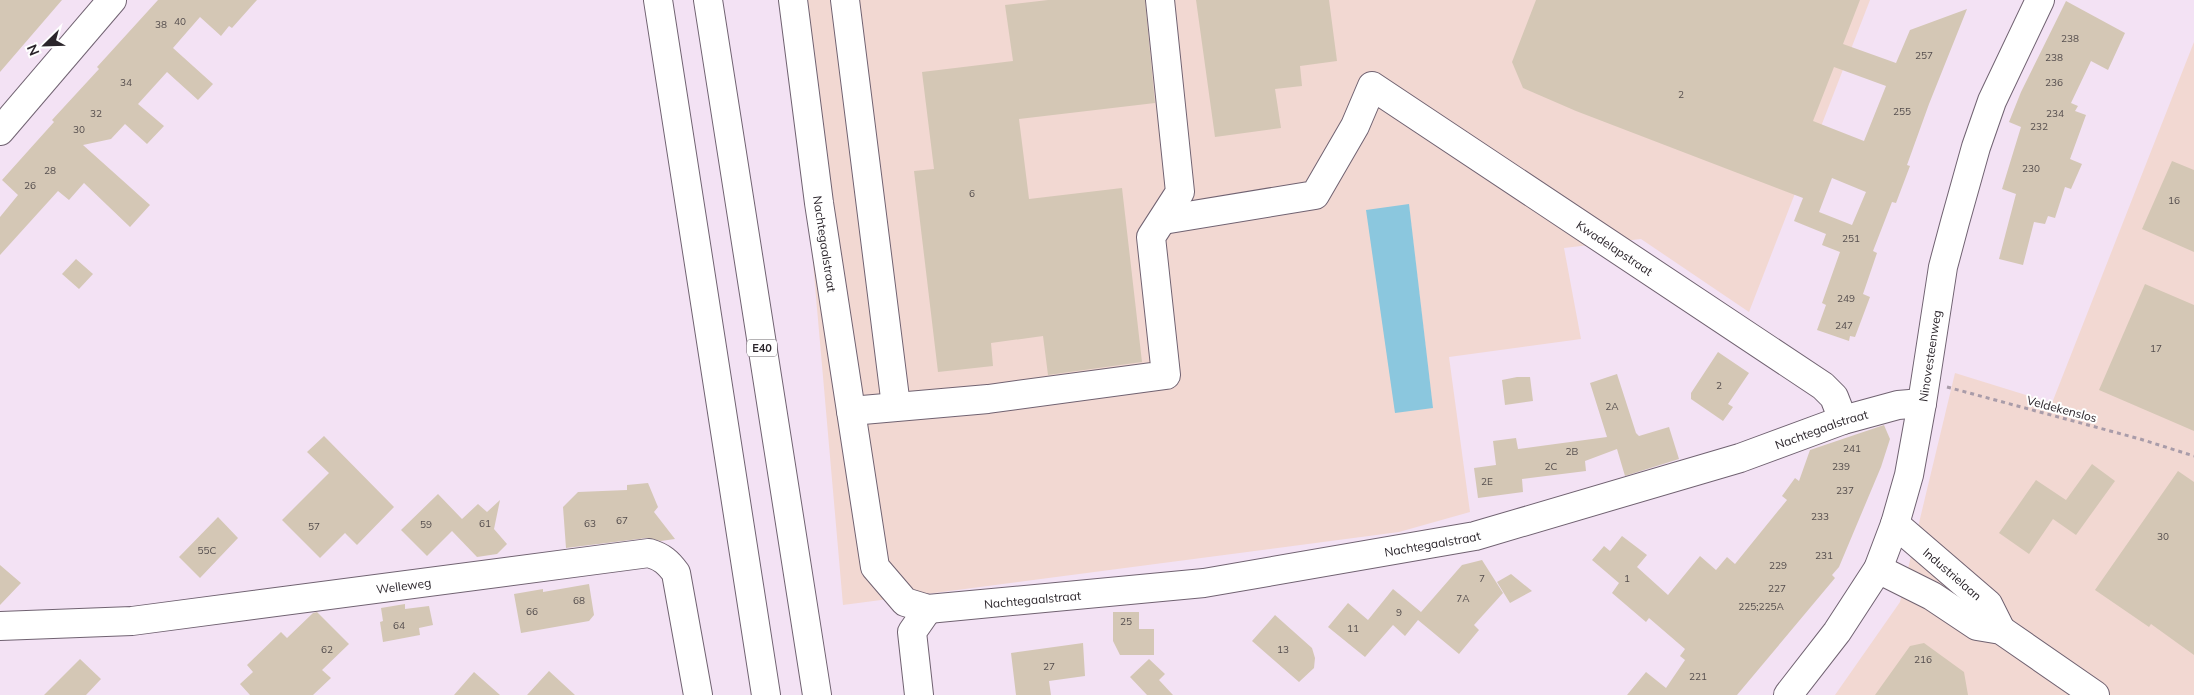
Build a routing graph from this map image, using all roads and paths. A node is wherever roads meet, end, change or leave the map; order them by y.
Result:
1 (112, 0) edge
2 (658, 0) edge
3 (708, 0) edge
4 (793, 0) edge
5 (845, 0) edge
6 (1160, 0) edge
7 (2040, 0) edge
8 (0, 131) edge
9 (1163, 220) junction
10 (1924, 392) junction
11 (896, 406) junction
12 (851, 411) junction
13 (1843, 420) junction
14 (2194, 456) edge
15 (1895, 524) junction
16 (1878, 569) junction
17 (928, 609) junction
18 (0, 626) edge
19 (2001, 630) junction
20 (698, 695) edge
21 (766, 695) edge
22 (817, 695) edge
23 (919, 695) edge
24 (1788, 695) edge
25 (2095, 695) edge

1 - 8 main road
2 - 21 main road
3 - 22 main road, E40
4 - 12 main road, Nachtegaalstraat
5 - 11 main road
6 - 9 main road
7 - 10 main road, Ninovesteenweg
9 - 11 main road
9 - 13 main road, Kwadelapstraat
10 - 13 main road, Nachtegaalstraat
10 - 14 path, Veldekenslos
10 - 15 main road, Ninovesteenweg
11 - 12 main road
12 - 17 main road, Nachtegaalstraat
13 - 17 main road, Nachtegaalstraat
15 - 16 main road, Ninovesteenweg
15 - 19 main road, Industrielaan
16 - 19 main road, Industrielaan
16 - 24 main road, Ninovesteenweg
17 - 23 main road
18 - 20 main road, Welleweg
19 - 25 main road, Industrielaan

